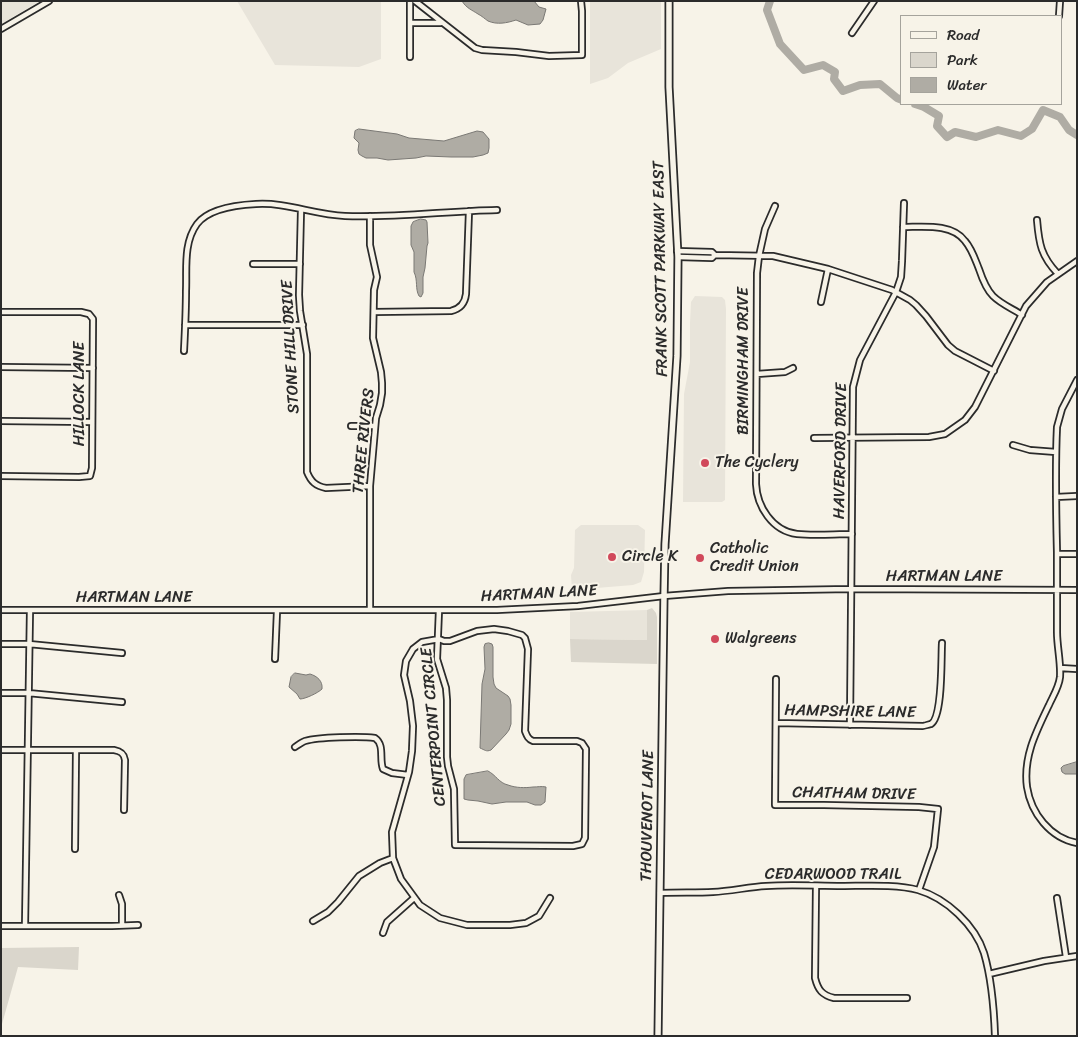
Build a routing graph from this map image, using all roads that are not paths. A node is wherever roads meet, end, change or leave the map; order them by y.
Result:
1 (49, 1) edge
2 (410, 1) edge
3 (415, 1) edge
4 (581, 1) edge
5 (669, 1) edge
6 (874, 1) edge
7 (1060, 1) edge
8 (1059, 15) edge
9 (442, 23) junction
10 (410, 24) junction
11 (1, 29) edge
12 (852, 33) dead end
13 (410, 56) dead end
14 (904, 203) dead end
15 (775, 206) dead end
16 (301, 210) junction
17 (497, 210) dead end
18 (468, 211) junction
19 (370, 216) junction
20 (1037, 220) dead end
21 (903, 227) junction
22 (678, 254) junction
23 (759, 256) junction
24 (1077, 261) edge
25 (254, 264) dead end
26 (300, 264) junction
27 (828, 269) junction
28 (1058, 274) junction
29 (896, 292) junction
30 (821, 302) dead end
31 (1, 312) edge
32 (374, 312) junction
33 (1022, 315) junction
34 (303, 324) junction
35 (185, 325) junction
36 (184, 351) dead end
37 (1, 367) edge
38 (93, 368) junction
39 (794, 368) dead end
40 (994, 371) junction
41 (757, 374) junction
42 (1077, 380) edge
43 (1, 422) edge
44 (92, 422) junction
45 (350, 426) dead end
46 (375, 426) junction
47 (852, 437) junction
48 (814, 438) dead end
49 (1013, 445) dead end
50 (1056, 452) junction
51 (1, 476) edge
52 (370, 486) junction
53 (1077, 496) edge
54 (1056, 497) junction
55 (852, 534) junction
56 (1057, 554) junction
57 (1077, 554) edge
58 (851, 589) junction
59 (1057, 590) junction
60 (1077, 590) edge
61 (664, 596) junction
62 (1, 610) edge
63 (30, 610) junction
64 (370, 610) junction
65 (439, 610) junction
66 (277, 611) junction
67 (439, 639) junction
68 (942, 643) dead end
69 (1, 644) edge
70 (29, 644) junction
71 (122, 653) dead end
72 (275, 658) dead end
73 (1060, 668) junction
74 (1077, 669) edge
75 (776, 679) dead end
76 (1, 693) edge
77 (28, 694) junction
78 (122, 702) dead end
79 (776, 723) junction
80 (850, 725) junction
81 (295, 747) dead end
82 (1, 750) edge
83 (27, 750) junction
84 (76, 750) junction
85 (408, 775) junction
86 (124, 810) dead end
87 (1077, 843) edge
88 (75, 849) dead end
89 (393, 858) junction
90 (816, 886) junction
91 (919, 890) junction
92 (660, 893) junction
93 (119, 895) dead end
94 (414, 898) junction
95 (550, 898) dead end
96 (1057, 898) dead end
97 (313, 921) dead end
98 (122, 925) junction
99 (138, 925) dead end
100 (1, 926) edge
101 (25, 926) junction
102 (383, 933) dead end
103 (1077, 956) edge
104 (1066, 957) junction
105 (989, 974) junction
106 (907, 998) dead end
107 (658, 1036) edge
108 (995, 1036) edge

1 - 11 street
2 - 10 street
3 - 9 street
4 - 9 street
5 - 22 main road, FRANK SCOTT PARKWAY EAST
6 - 12 street
7 - 8 street
9 - 10 street
10 - 13 street
14 - 21 street, HAVERFORD DRIVE
15 - 23 street, BIRMINGHAM DRIVE
16 - 19 street
16 - 26 street, STONE HILL DRIVE
16 - 35 street
17 - 18 street
18 - 19 street
18 - 32 street
19 - 32 street, THREE RIVERS
20 - 28 street
21 - 29 street, HAVERFORD DRIVE
21 - 33 street
22 - 23 street
22 - 61 main road, FRANK SCOTT PARKWAY EAST
23 - 27 street
23 - 41 street, BIRMINGHAM DRIVE
24 - 28 street
25 - 26 street
26 - 34 street, STONE HILL DRIVE
27 - 29 street
27 - 30 street
28 - 33 street
29 - 40 street
29 - 47 street, HAVERFORD DRIVE
31 - 38 street, HILLOCK LANE
32 - 46 street, THREE RIVERS
33 - 40 street
34 - 35 street
34 - 52 street, STONE HILL DRIVE
35 - 36 street
37 - 38 street
38 - 44 street, HILLOCK LANE
39 - 41 street
40 - 47 street
41 - 55 street, BIRMINGHAM DRIVE
42 - 50 street
43 - 44 street
44 - 51 street, HILLOCK LANE
45 - 46 street
46 - 52 street, THREE RIVERS
47 - 48 street
47 - 55 street, HAVERFORD DRIVE
49 - 50 street
50 - 54 street
52 - 64 street, THREE RIVERS
53 - 54 street
54 - 56 street
55 - 58 street, HAVERFORD DRIVE
56 - 57 street
56 - 59 street
58 - 59 street, HARTMAN LANE
58 - 61 street, HARTMAN LANE
58 - 80 street, HAVERFORD DRIVE
59 - 60 street, HARTMAN LANE
59 - 73 street
61 - 65 street, HARTMAN LANE
61 - 92 main road, THOUVENOT LANE
62 - 63 street, HARTMAN LANE
63 - 66 street, HARTMAN LANE
63 - 70 street
64 - 65 street, HARTMAN LANE
64 - 66 street, HARTMAN LANE
65 - 67 street, CENTERPOINT CIRCLE
66 - 72 street
67 - 67 street, CENTERPOINT CIRCLE
67 - 85 street
68 - 80 street, HAMPSHIRE LANE
69 - 70 street
70 - 71 street
70 - 77 street
73 - 74 street
73 - 87 street
75 - 79 street, CHATHAM DRIVE
76 - 77 street
77 - 78 street
77 - 83 street
79 - 80 street, HAMPSHIRE LANE
79 - 91 street, CHATHAM DRIVE
81 - 85 street
82 - 83 street
83 - 84 street
83 - 101 street
84 - 86 street
84 - 88 street
85 - 89 street
89 - 94 street
89 - 97 street
90 - 91 street, CEDARWOOD TRAIL
90 - 92 street, CEDARWOOD TRAIL
90 - 106 street
91 - 105 street, CEDARWOOD TRAIL
92 - 107 main road, THOUVENOT LANE
93 - 98 street
94 - 95 street
94 - 102 street
96 - 104 street
98 - 99 street
98 - 101 street
100 - 101 street
103 - 104 street
104 - 105 street
105 - 108 street, CEDARWOOD TRAIL

